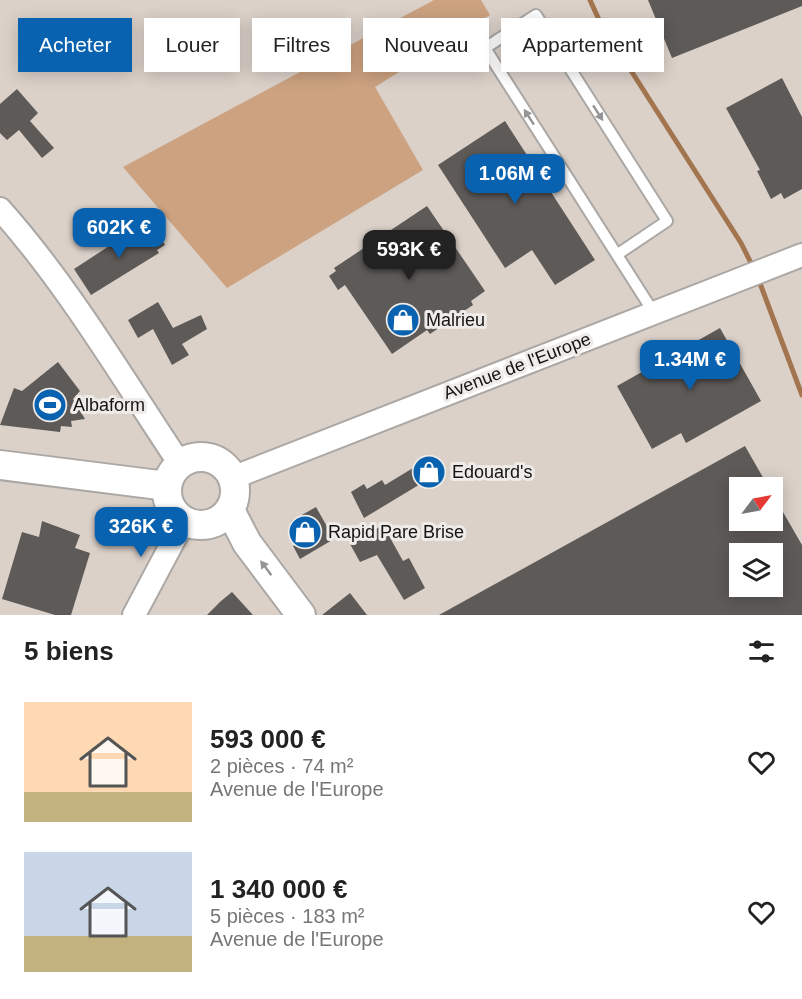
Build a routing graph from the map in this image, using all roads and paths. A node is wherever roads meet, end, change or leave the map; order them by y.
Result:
1 (0, 209) edge
2 (618, 254) junction
3 (802, 255) edge
4 (654, 313) junction
5 (0, 465) edge
6 (174, 475) junction
7 (232, 478) junction
8 (230, 510) junction
9 (184, 521) junction
10 (134, 615) edge
11 (301, 615) edge

1 - 6 street
2 -> 2 lane
2 - 4 lane
3 - 4 street, Avenue de l'Europe
4 - 7 street, Avenue de l'Europe
5 - 6 street
6 - 7 street
6 - 9 street
7 - 8 street
8 - 9 street
11 -> 8 street
9 - 10 street

